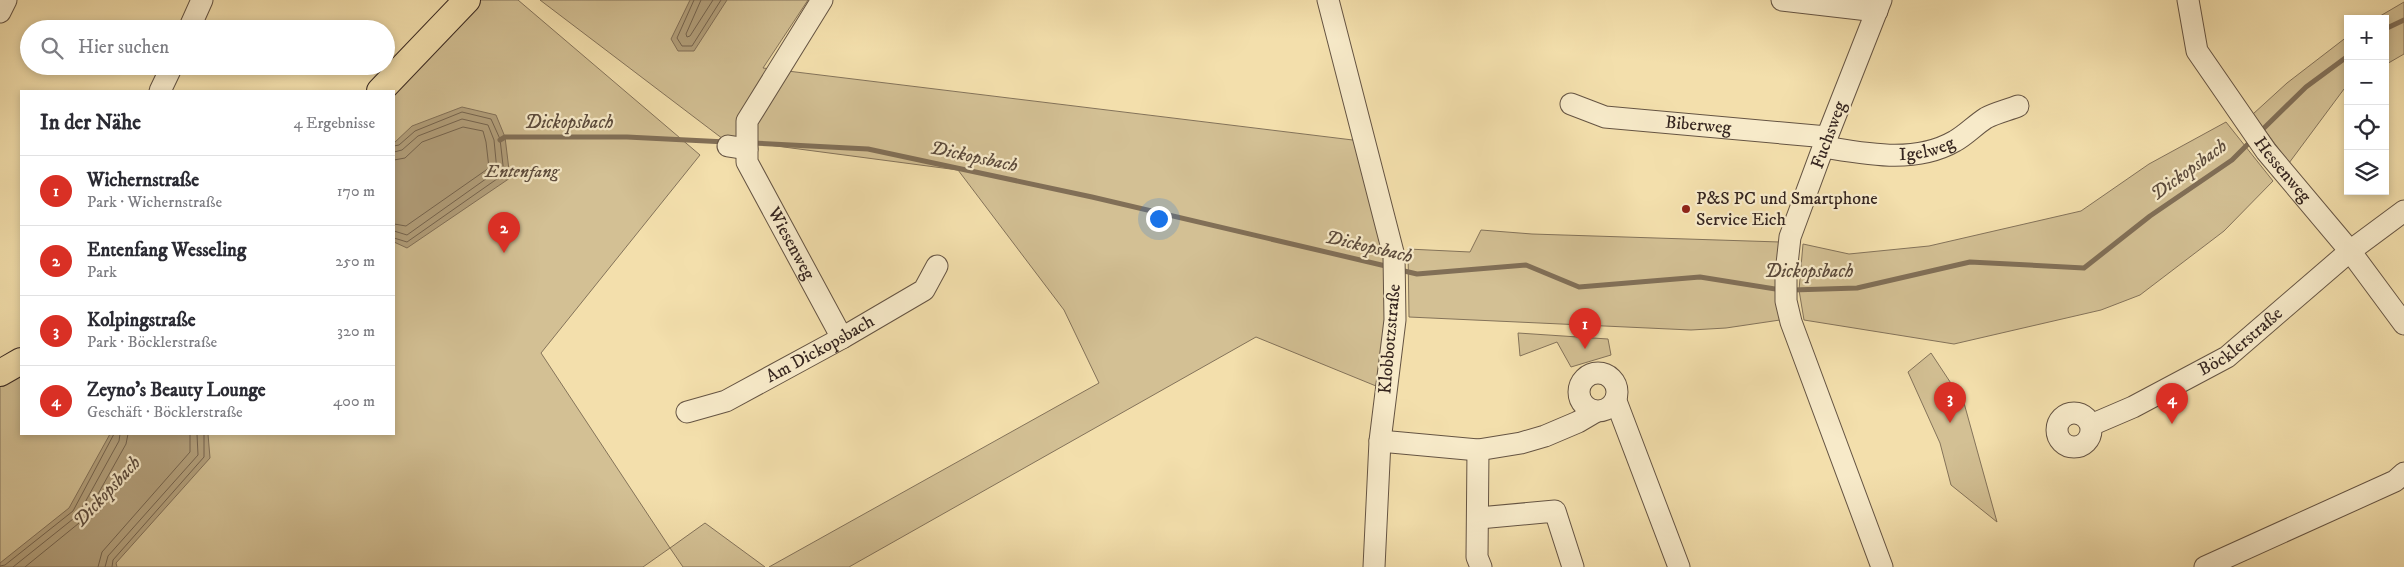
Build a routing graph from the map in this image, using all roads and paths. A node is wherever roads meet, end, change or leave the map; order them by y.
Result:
1 (6, 0) edge
2 (202, 0) edge
3 (467, 0) edge
4 (822, 0) edge
5 (1328, 0) edge
6 (1782, 0) edge
7 (2188, 0) edge
8 (1879, 6) edge
9 (0, 12) edge
10 (193, 20) edge
11 (168, 75) edge
12 (160, 90) edge
13 (381, 90) edge
14 (1571, 104) dead end
15 (2018, 106) dead end
16 (1826, 142) junction
17 (2404, 211) edge
18 (2350, 251) junction
19 (937, 266) dead end
20 (2404, 324) edge
21 (842, 338) junction
22 (20, 362) edge
23 (0, 373) edge
24 (1616, 402) junction
25 (687, 412) dead end
26 (1595, 412) junction
27 (2091, 425) dead end
28 (1380, 441) junction
29 (1478, 450) junction
30 (2404, 473) edge
31 (1479, 518) junction
32 (1374, 567) edge
33 (1481, 567) edge
34 (1573, 567) edge
35 (1679, 567) edge
36 (1882, 567) edge
37 (2205, 567) edge

1 - 9 street
2 - 10 street
3 - 13 main road
4 - 21 street, Wiesenweg
5 - 28 street, Klobbotzstraße
6 - 8 street
7 - 18 street, Hessenweg
8 - 16 street, Fuchsweg
11 - 12 street
14 - 16 street, Biberweg
15 - 16 street, Igelweg
16 - 36 street, Fuchsweg
17 - 18 street, Böcklerstraße
18 - 20 street, Hessenweg
18 - 27 street, Böcklerstraße
19 - 21 street, Am Dickopsbach
21 - 25 street, Am Dickopsbach
22 - 23 main road
24 - 26 street
24 - 26 street
24 - 35 street
26 - 29 street
28 - 29 street
28 - 32 street, Klobbotzstraße
29 - 31 street
30 - 37 street
31 - 33 street
31 - 34 street

